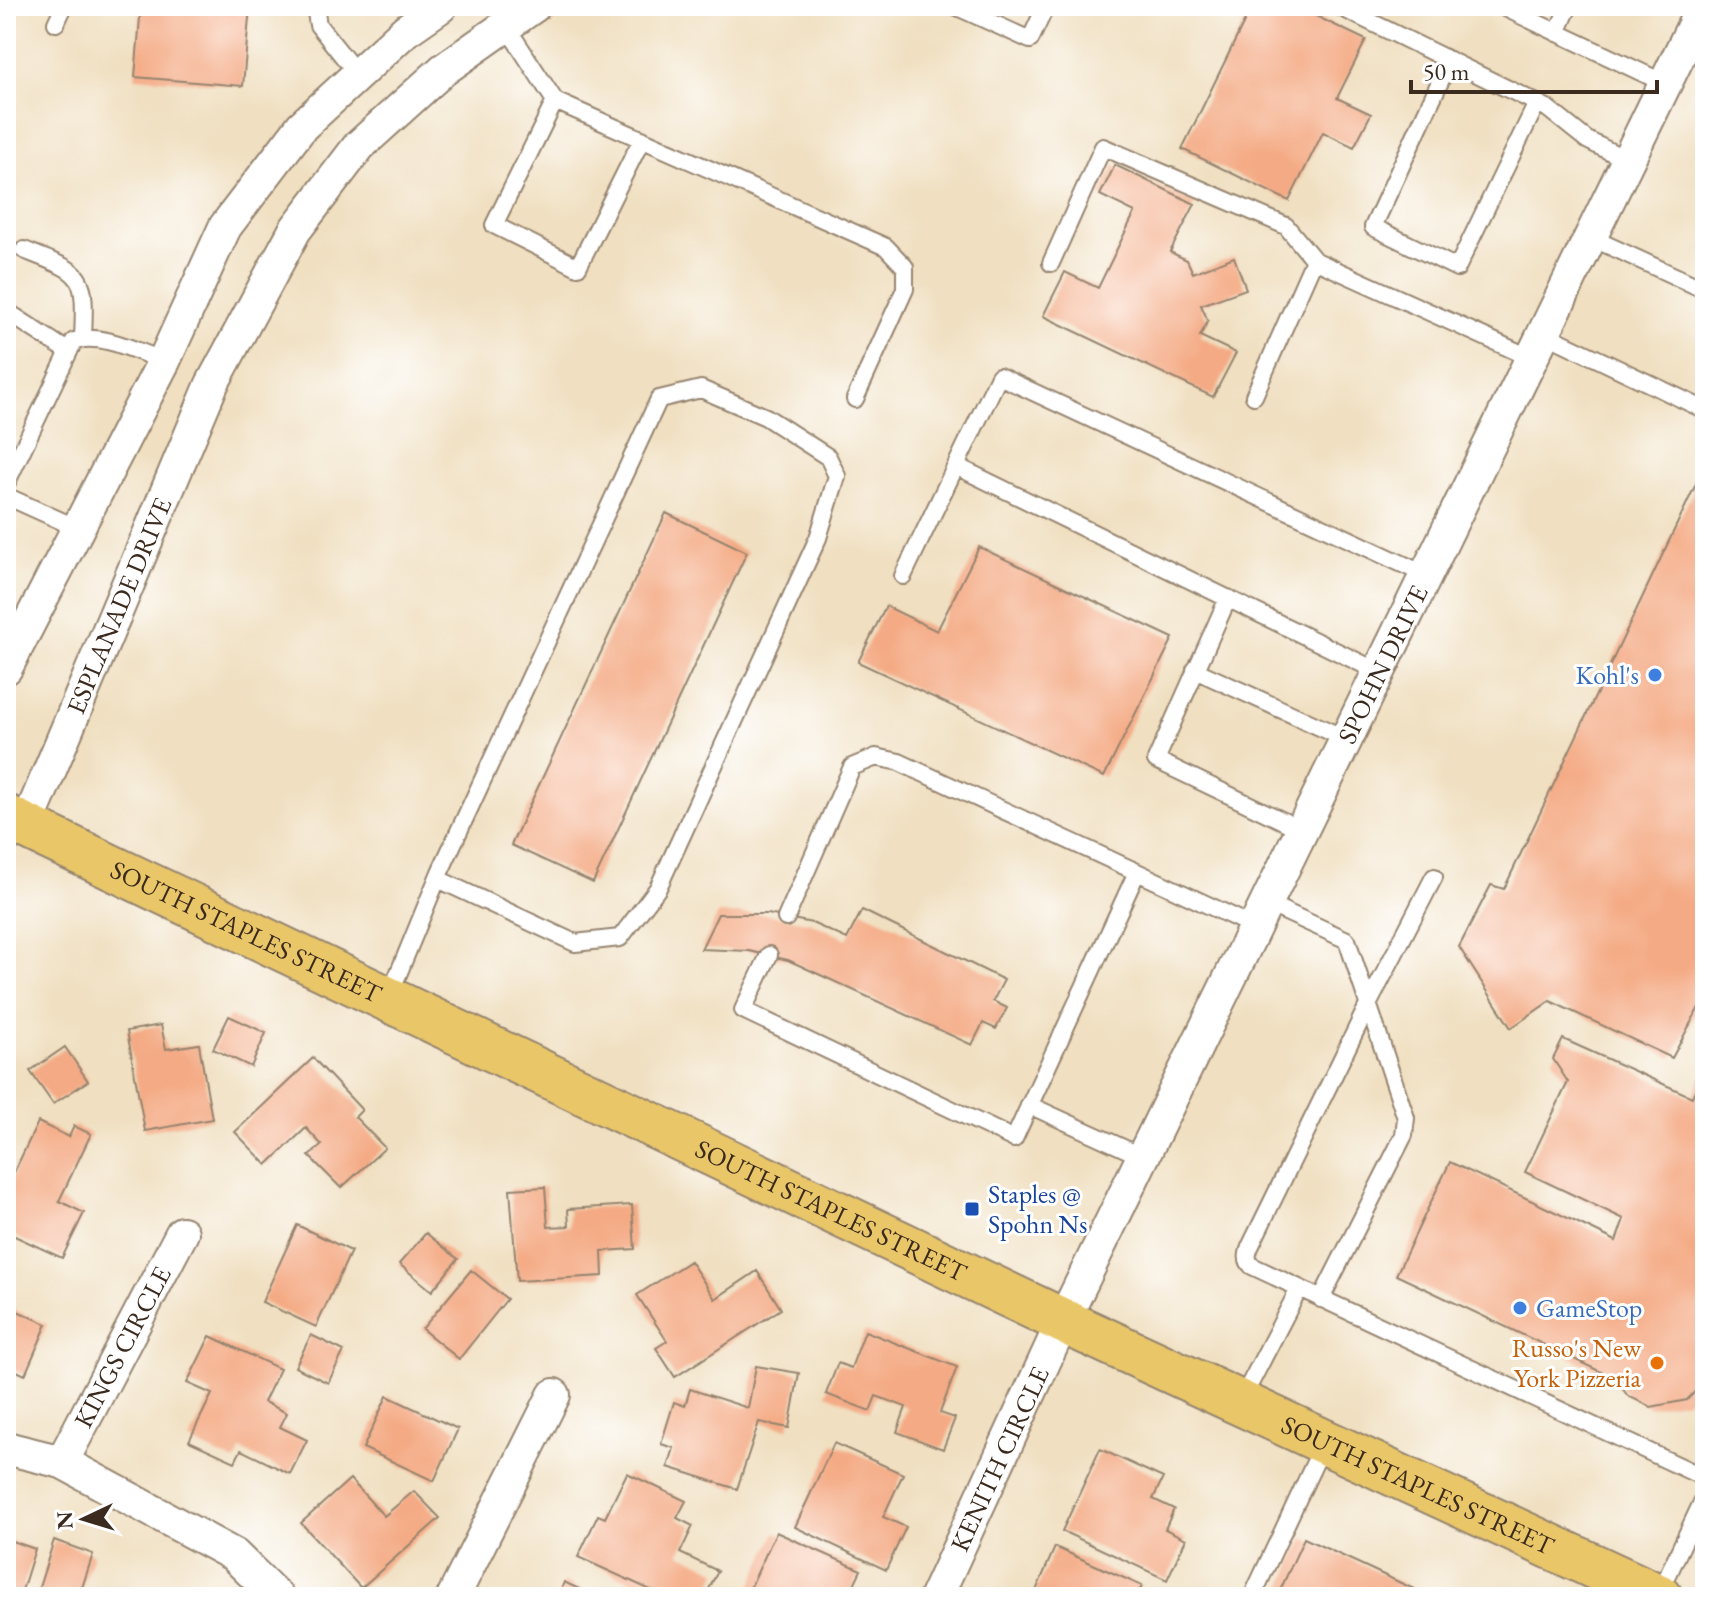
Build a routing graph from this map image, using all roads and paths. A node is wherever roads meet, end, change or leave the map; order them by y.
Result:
1 (64, 6) edge
2 (315, 6) edge
3 (441, 6) edge
4 (534, 6) edge
5 (955, 6) edge
6 (1046, 6) edge
7 (1338, 6) edge
8 (1501, 6) edge
9 (1569, 6) edge
10 (1703, 6) edge
11 (56, 23) dead end
12 (506, 26) junction
13 (1557, 33) junction
14 (1450, 60) junction
15 (358, 75) junction
16 (1664, 83) junction
17 (555, 101) junction
18 (1537, 103) junction
19 (391, 116) junction
20 (642, 139) junction
21 (1627, 160) junction
22 (1590, 237) junction
23 (24, 250) dead end
24 (1314, 260) junction
25 (1051, 263) dead end
26 (1705, 290) edge
27 (6, 311) edge
28 (83, 338) junction
29 (1537, 346) junction
30 (69, 352) junction
31 (164, 361) junction
32 (212, 384) junction
33 (1254, 396) dead end
34 (855, 399) dead end
35 (1705, 410) edge
36 (956, 466) junction
37 (6, 484) edge
38 (6, 496) edge
39 (77, 528) junction
40 (1426, 575) junction
41 (903, 576) dead end
42 (1228, 598) junction
43 (6, 668) edge
44 (1195, 670) junction
45 (1379, 672) junction
46 (1346, 739) junction
47 (16, 822) edge
48 (1302, 830) junction
49 (1137, 872) junction
50 (1434, 877) dead end
51 (438, 879) junction
52 (1260, 915) junction
53 (786, 918) dead end
54 (769, 955) dead end
55 (388, 1000) junction
56 (1368, 1005) junction
57 (1029, 1105) junction
58 (1143, 1157) junction
59 (182, 1233) dead end
60 (1299, 1289) junction
61 (1321, 1299) junction
62 (1063, 1321) junction
63 (554, 1395) dead end
64 (1240, 1403) junction
65 (1324, 1442) junction
66 (6, 1448) edge
67 (62, 1462) junction
68 (1705, 1478) edge
69 (1705, 1496) edge
70 (277, 1597) edge
71 (453, 1597) edge
72 (936, 1597) edge
73 (1252, 1597) edge
74 (1659, 1597) edge

1 - 11 lane
2 - 15 lane
3 - 15 street
4 - 12 street, ESPLANADE DRIVE
5 - 6 lane
7 - 14 lane
8 - 13 lane
9 - 13 lane
10 - 16 street, SPOHN DRIVE
12 - 17 lane
12 - 19 street, ESPLANADE DRIVE
13 - 16 lane
14 - 18 lane
14 - 18 lane
15 - 19 street
15 - 31 street
16 - 21 street, SPOHN DRIVE
17 - 20 lane
17 - 20 lane
18 - 21 lane
19 - 32 street, ESPLANADE DRIVE
20 - 34 lane
21 - 22 street, SPOHN DRIVE
22 - 26 lane
22 - 29 street, SPOHN DRIVE
23 - 28 lane
24 - 25 lane
24 - 29 lane
24 - 33 lane
27 - 30 lane
28 - 30 lane
28 - 31 lane
29 - 35 lane
29 - 40 street, SPOHN DRIVE
30 - 37 lane
31 - 32 street
31 - 39 street
32 - 47 street, ESPLANADE DRIVE
36 - 40 lane
36 - 41 lane
36 - 42 lane
38 - 39 lane
39 - 43 street
40 - 45 street, SPOHN DRIVE
42 - 44 lane
42 - 45 lane
44 - 46 lane
44 - 48 lane
45 - 46 street, SPOHN DRIVE
46 - 48 street, SPOHN DRIVE
47 - 55 main road, SOUTH STAPLES STREET
48 - 52 street, SPOHN DRIVE
49 - 52 lane
49 - 53 lane
49 - 57 lane
50 - 56 lane
51 - 51 lane
51 - 55 lane
52 - 56 lane
52 - 58 street, SPOHN DRIVE
54 - 57 lane
55 - 62 main road, SOUTH STAPLES STREET
56 - 60 lane
56 - 61 lane
57 - 58 lane
58 - 62 street, SPOHN DRIVE
59 - 67 street, KINGS CIRCLE
60 - 61 lane
60 - 64 lane
61 - 68 lane
62 - 64 main road, SOUTH STAPLES STREET
62 - 72 street, KENITH CIRCLE
63 - 71 street
64 - 65 main road, SOUTH STAPLES STREET
65 - 73 lane
65 - 74 main road, SOUTH STAPLES STREET
66 - 67 street
67 - 70 street
69 - 74 lane

